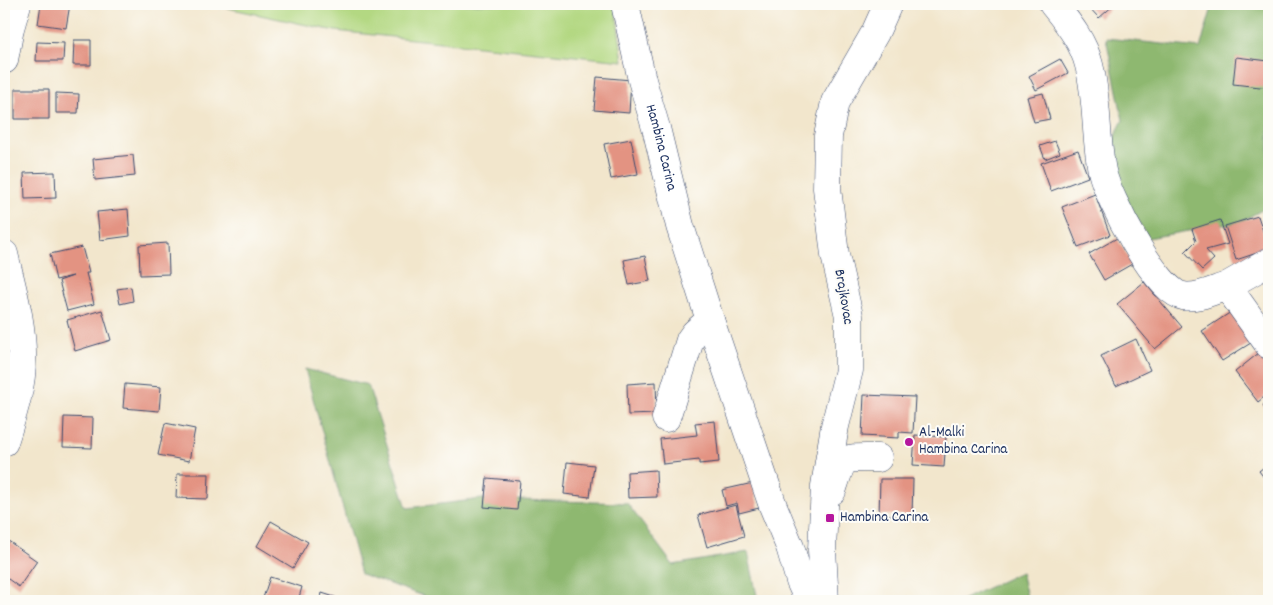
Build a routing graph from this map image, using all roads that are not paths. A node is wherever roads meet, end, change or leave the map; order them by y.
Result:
1 (17, 4) edge
2 (625, 4) edge
3 (888, 4) edge
4 (1053, 4) edge
5 (4, 60) edge
6 (4, 254) edge
7 (1269, 262) edge
8 (1227, 286) junction
9 (710, 320) junction
10 (1269, 345) edge
11 (666, 418) dead end
12 (4, 442) edge
13 (878, 458) dead end
14 (823, 518) junction
15 (808, 601) edge
16 (824, 601) edge

1 - 5 street
2 - 9 street, Hambina Carina
3 - 14 street, Brajkovac
4 - 8 street
6 - 12 street
7 - 8 street
8 - 10 street
9 - 11 street
9 - 15 street, Hambina Carina
13 - 14 street
14 - 16 street, Brajkovac

